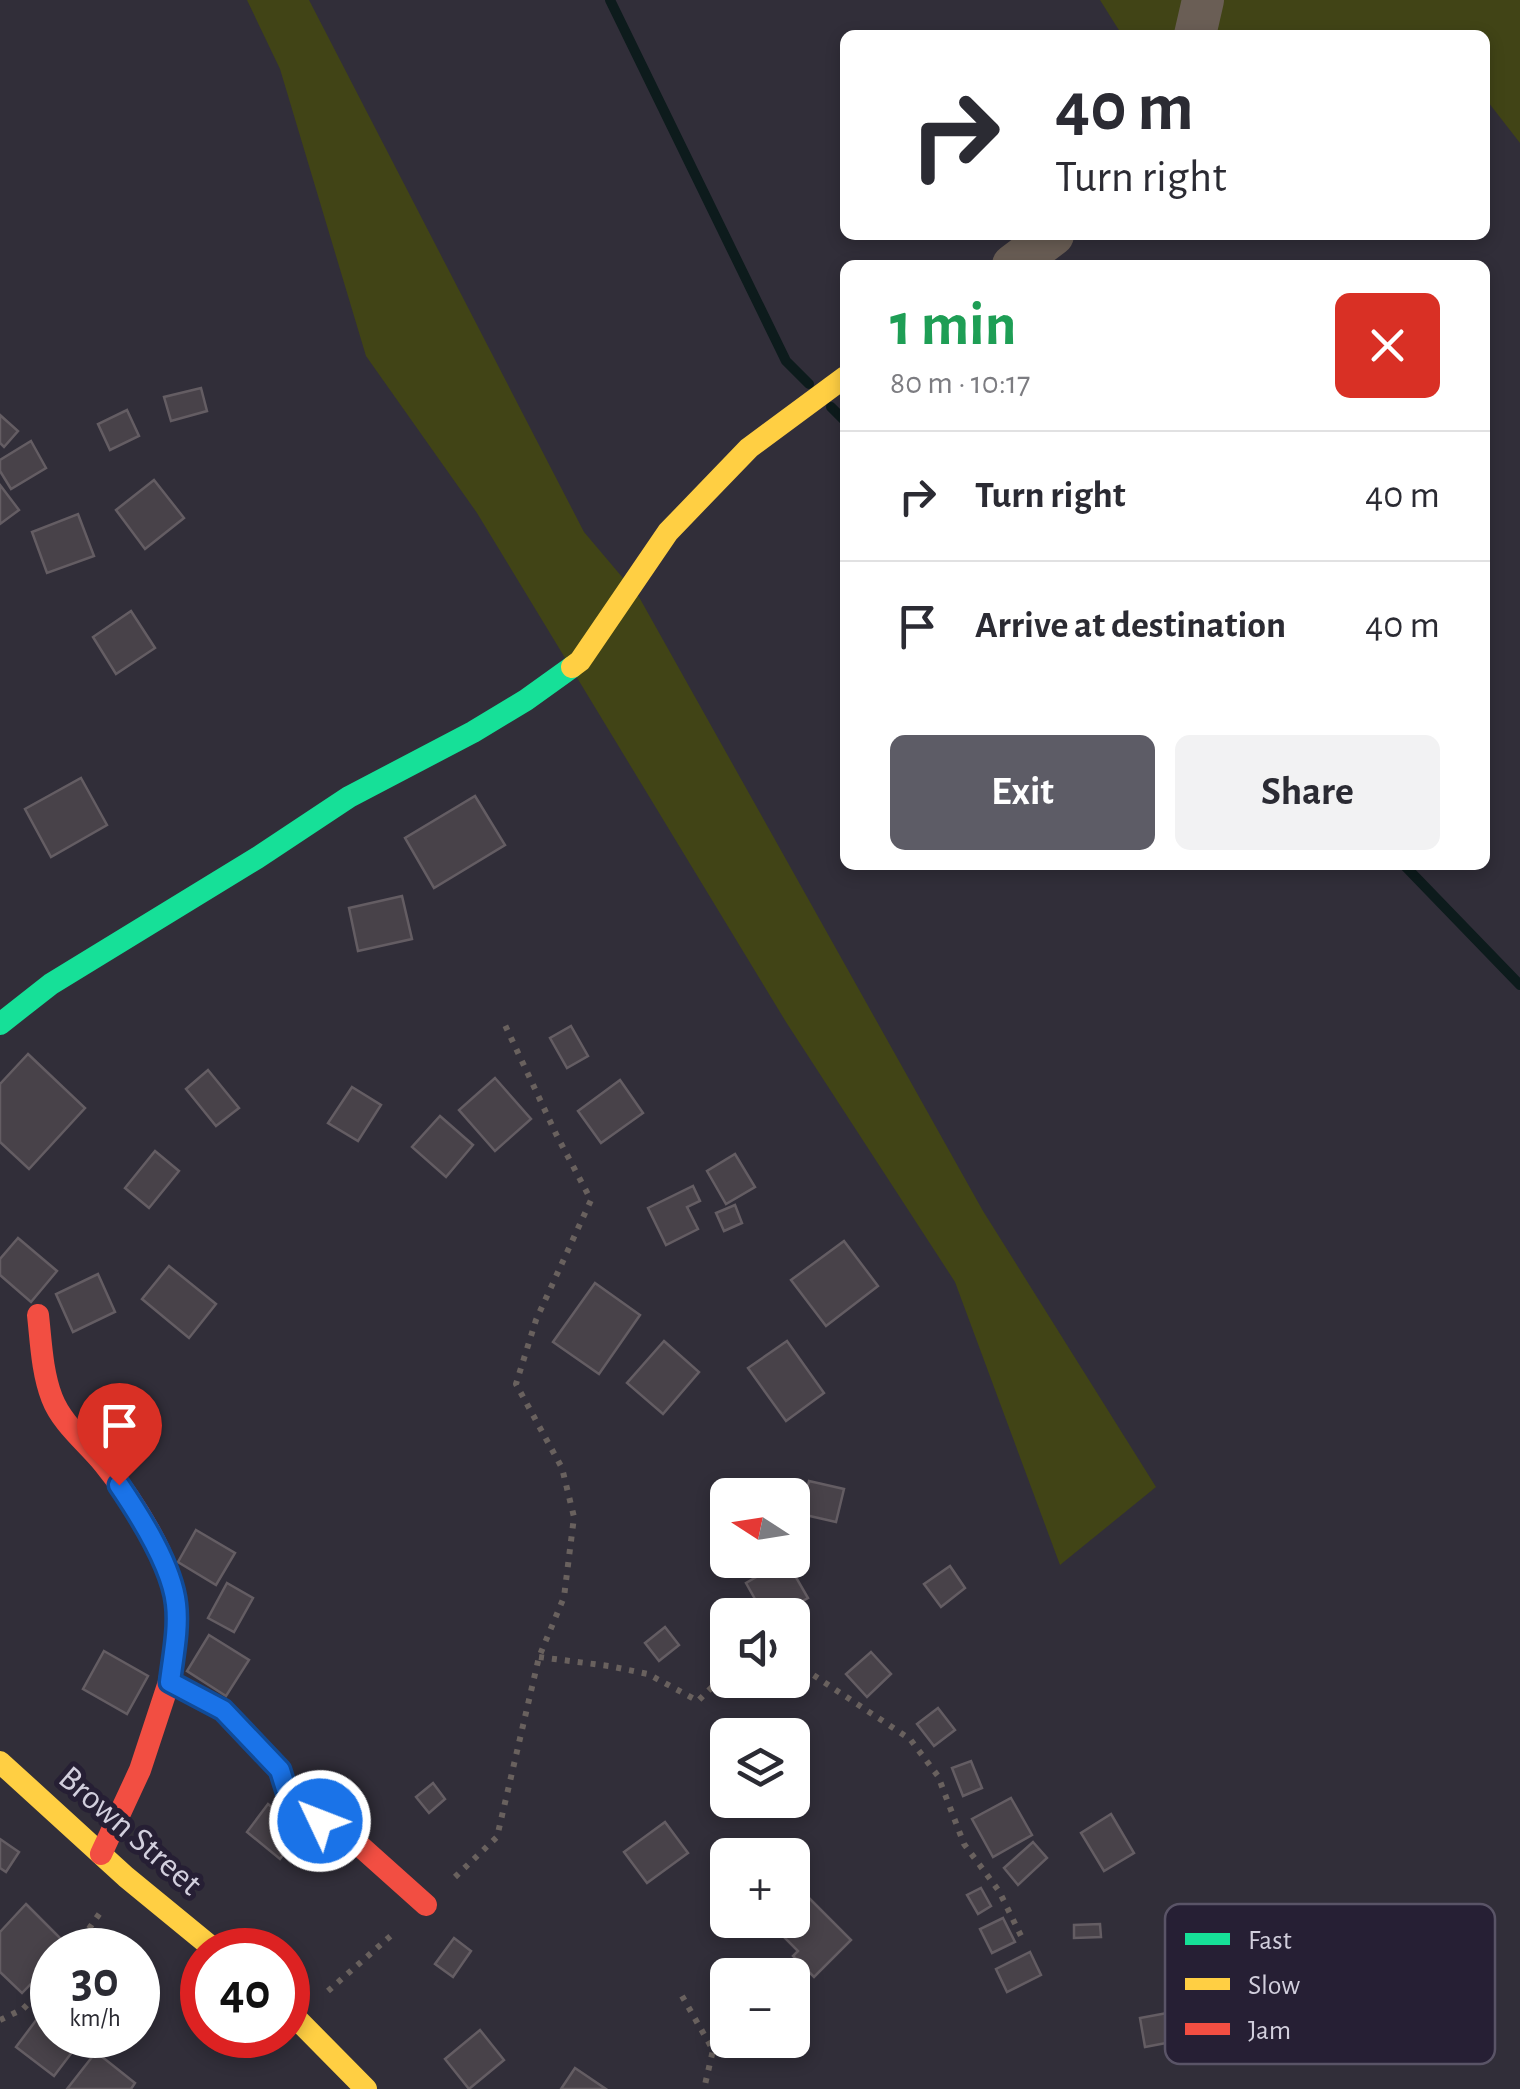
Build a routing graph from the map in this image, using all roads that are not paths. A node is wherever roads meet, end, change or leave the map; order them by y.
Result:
1 (1203, 0) edge
2 (1197, 30) edge
3 (1046, 240) edge
4 (1019, 260) edge
5 (840, 381) edge
6 (0, 1024) edge
7 (38, 1315) dead end
8 (170, 1682) junction
9 (0, 1762) edge
10 (101, 1854) junction
11 (426, 1905) road end
12 (188, 1928) edge
13 (310, 2032) edge
14 (366, 2089) edge

1 - 2 street
3 - 4 street
5 - 6 street
7 - 8 street
8 - 10 street
8 - 11 street
9 - 10 street, Brown Street
10 - 12 street, Brown Street
13 - 14 street

